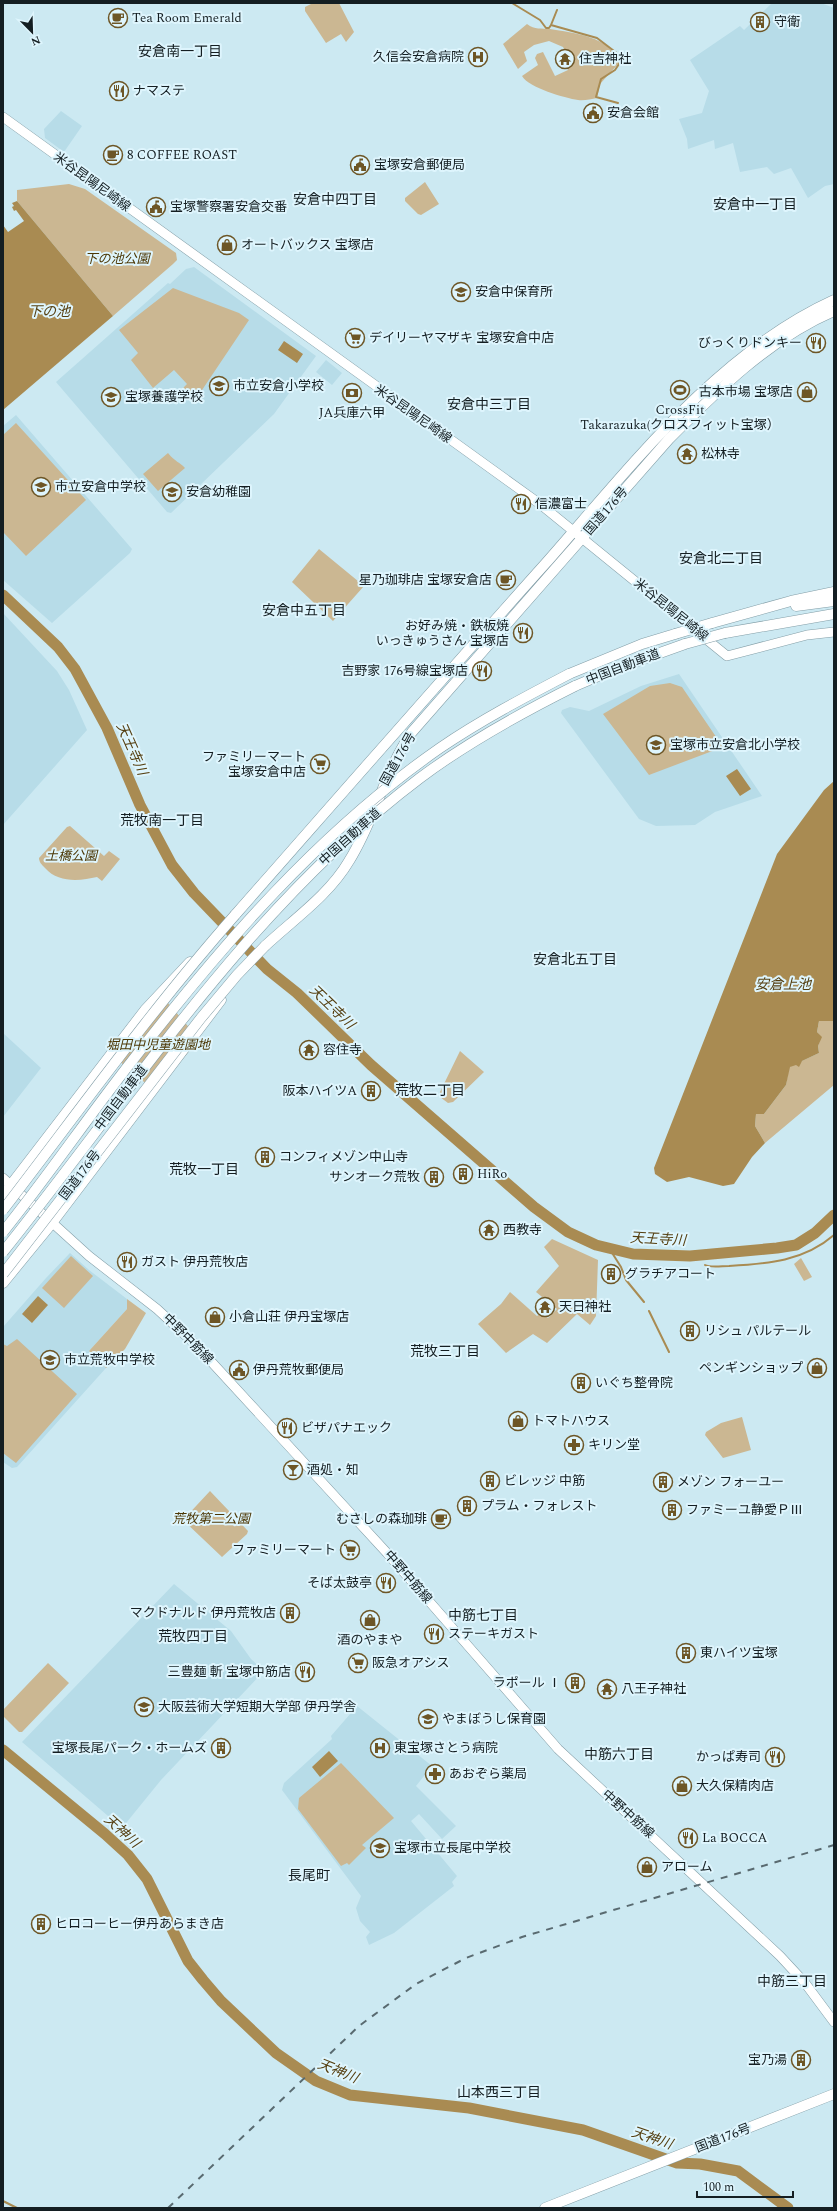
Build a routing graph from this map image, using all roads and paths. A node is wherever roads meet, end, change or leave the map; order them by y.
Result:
1 (3, 117) edge
2 (834, 300) edge
3 (834, 311) edge
4 (573, 532) junction
5 (582, 538) junction
6 (834, 592) edge
7 (834, 601) edge
8 (834, 614) edge
9 (712, 623) junction
10 (834, 632) edge
11 (214, 938) junction
12 (237, 975) junction
13 (7, 1182) edge
14 (3, 1194) edge
15 (3, 1210) edge
16 (52, 1223) junction
17 (3, 1232) edge
18 (3, 1252) edge
19 (3, 1274) edge
20 (3, 1283) edge
21 (834, 2022) edge
22 (834, 2094) edge
23 (545, 2208) edge

1 - 4 main road, 米谷昆陽尼崎線
2 - 4 highway, 国道176号
3 - 5 highway, 国道176号
4 - 5 main road, 米谷昆陽尼崎線
4 - 11 highway, 国道176号, bridge
5 - 10 main road, 米谷昆陽尼崎線
5 - 12 highway, 国道176号, bridge
6 - 9 highway
7 - 9 highway, 中国自動車道
8 - 18 highway, 中国自動車道, bridge
9 - 17 highway, 中国自動車道, bridge
11 - 13 highway, bridge
11 - 15 highway, 国道176号, bridge
12 - 16 highway, bridge
12 - 19 highway, 国道176号, bridge
13 - 14 highway
13 - 16 main road, 中野中筋線
16 - 20 highway
16 - 21 main road, 中野中筋線
22 - 23 highway, 国道176号

